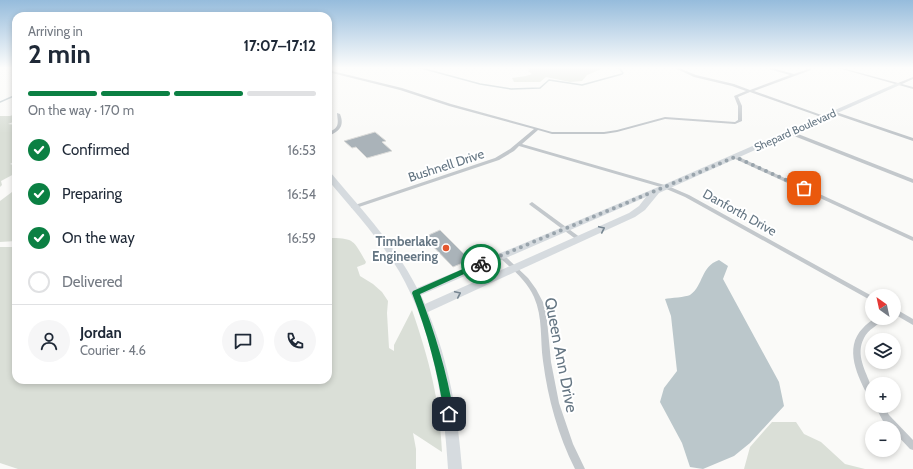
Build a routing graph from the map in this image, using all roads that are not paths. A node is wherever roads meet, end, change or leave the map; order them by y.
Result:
1 (404, 90) edge
2 (747, 90) edge
3 (754, 90) edge
4 (886, 90) edge
5 (751, 91) junction
6 (835, 113) junction
7 (338, 114) dead end
8 (825, 117) junction
9 (537, 129) junction
10 (790, 133) junction
11 (332, 134) edge
12 (913, 140) edge
13 (520, 145) junction
14 (735, 157) junction
15 (332, 180) edge
16 (913, 181) edge
17 (666, 187) junction
18 (655, 192) junction
19 (532, 204) dead end
20 (354, 207) junction
21 (564, 228) junction
22 (579, 239) junction
23 (913, 239) edge
24 (500, 256) junction
25 (513, 268) junction
26 (415, 293) junction
27 (865, 295) edge
28 (422, 310) junction
29 (901, 315) edge
30 (913, 322) edge
31 (872, 325) edge
32 (865, 380) edge
33 (883, 413) edge
34 (913, 446) edge
35 (455, 469) edge
36 (580, 469) edge

1 - 9 street
2 - 5 street
3 - 5 street
4 - 6 street, Shepard Boulevard
5 - 8 street
5 - 9 street
6 - 8 street, Shepard Boulevard
6 - 12 street
7 - 11 street
8 - 10 street, Shepard Boulevard
9 - 13 street, Bushnell Drive
10 - 14 street, Shepard Boulevard
10 - 16 street
13 - 17 street, Danforth Drive
13 - 20 street, Bushnell Drive
14 - 17 street, Shepard Boulevard
14 - 23 street
15 - 20 street
17 - 18 street, Shepard Boulevard
17 - 27 street, Danforth Drive
18 - 21 street, Shepard Boulevard
22 -> 18 street, Shepard Boulevard
19 - 21 street
20 - 26 street
21 - 22 street
21 - 24 street, Shepard Boulevard
22 - 25 street, Shepard Boulevard
24 - 25 street, Queen Ann Drive
24 - 26 street, Shepard Boulevard
28 -> 25 street, Shepard Boulevard
25 - 36 street, Queen Ann Drive
26 - 28 street
28 - 35 street
29 - 30 street
31 - 32 street
33 - 34 street

